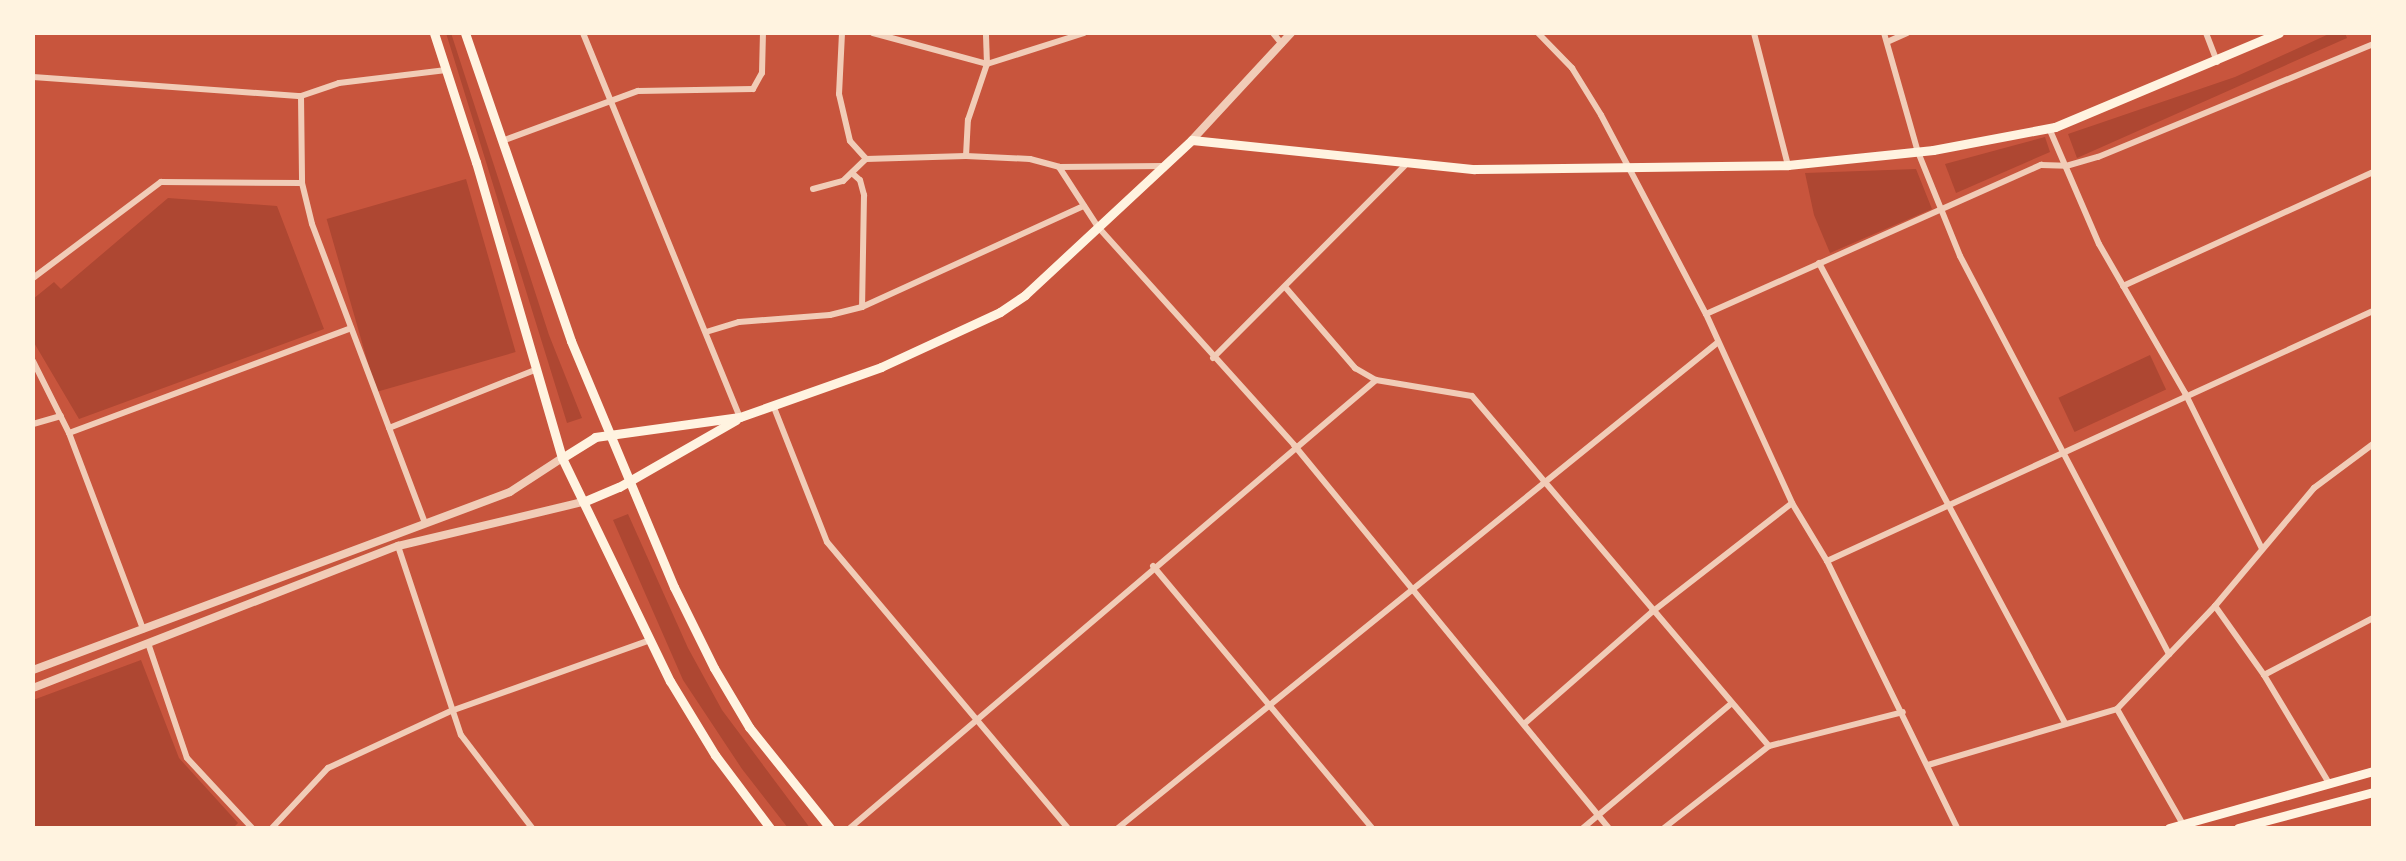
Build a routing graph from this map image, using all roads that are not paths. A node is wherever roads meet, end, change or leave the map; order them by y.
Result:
1 (434, 33) edge
2 (465, 33) edge
3 (583, 33) edge
4 (763, 33) edge
5 (842, 33) edge
6 (873, 33) edge
7 (986, 33) edge
8 (1084, 33) edge
9 (1273, 33) edge
10 (1291, 33) edge
11 (1538, 33) edge
12 (1754, 33) edge
13 (1884, 33) edge
14 (1908, 33) edge
15 (2206, 33) edge
16 (2279, 33) edge
17 (1887, 42) junction
18 (1282, 44) junction
19 (2373, 44) edge
20 (2217, 62) junction
21 (987, 64) junction
22 (446, 70) junction
23 (33, 77) edge
24 (301, 96) junction
25 (607, 100) junction
26 (2049, 128) junction
27 (1192, 140) junction
28 (502, 141) junction
29 (1918, 152) junction
30 (966, 156) junction
31 (866, 159) junction
32 (1405, 165) junction
33 (1788, 165) junction
34 (1163, 166) junction
35 (2066, 166) junction
36 (1059, 167) junction
37 (1628, 169) junction
38 (2373, 172) edge
39 (852, 174) junction
40 (302, 183) junction
41 (814, 189) dead end
42 (1084, 206) junction
43 (1941, 209) junction
44 (1098, 227) junction
45 (1819, 263) junction
46 (33, 278) edge
47 (2123, 286) junction
48 (1286, 288) junction
49 (862, 307) junction
50 (2373, 311) edge
51 (1706, 314) junction
52 (351, 328) junction
53 (706, 332) junction
54 (1717, 343) junction
55 (1213, 358) junction
56 (33, 361) edge
57 (537, 369) junction
58 (1376, 380) junction
59 (2185, 393) junction
60 (773, 405) junction
61 (61, 416) junction
62 (740, 417) junction
63 (33, 424) edge
64 (389, 428) junction
65 (69, 433) junction
66 (607, 434) junction
67 (2373, 444) edge
68 (1294, 445) junction
69 (2060, 452) junction
70 (562, 458) junction
71 (629, 481) junction
72 (1546, 482) junction
73 (583, 502) junction
74 (1792, 503) junction
75 (1947, 508) junction
76 (424, 520) junction
77 (398, 546) junction
78 (2262, 549) junction
79 (1827, 561) junction
80 (1153, 566) junction
81 (1414, 589) junction
82 (2215, 606) junction
83 (1652, 612) junction
84 (2373, 618) edge
85 (143, 629) junction
86 (648, 640) junction
87 (148, 643) junction
88 (2169, 654) junction
89 (33, 670) edge
90 (2264, 675) junction
91 (33, 688) edge
92 (1731, 703) junction
93 (1272, 705) junction
94 (2118, 709) junction
95 (451, 710) junction
96 (1903, 712) junction
97 (976, 717) junction
98 (2065, 723) junction
99 (1524, 724) junction
100 (1769, 746) junction
101 (1928, 765) junction
102 (2373, 771) edge
103 (2329, 783) junction
104 (2373, 792) edge
105 (1599, 815) junction
106 (2185, 826) edge
107 (273, 827) edge
108 (252, 828) edge
109 (532, 828) edge
110 (769, 828) edge
111 (830, 828) edge
112 (850, 828) edge
113 (1068, 828) edge
114 (1118, 828) edge
115 (1372, 828) edge
116 (1583, 828) edge
117 (1609, 828) edge
118 (1664, 828) edge
119 (1957, 828) edge
120 (2169, 828) edge
121 (2238, 828) edge

1 - 22 main road
2 - 28 main road
3 - 25 street
4 - 25 street
5 - 31 street
6 - 21 street
7 - 21 street
8 - 21 street
9 - 18 street
10 - 18 street
11 - 37 street
12 - 33 street
13 - 17 street
14 - 17 street
15 - 20 street
16 - 20 main road
17 - 29 street
18 - 27 street
19 - 35 street
20 - 26 main road
21 - 30 street
22 - 24 street
22 - 57 main road
23 - 24 street
24 - 40 street
25 - 28 street
25 - 53 street
26 - 29 main road
26 - 35 street
27 - 32 main road
27 - 34 main road
28 - 66 main road
29 - 33 main road
29 - 43 street
30 - 31 street
30 - 36 street
31 - 39 street
32 - 37 main road
32 - 48 street
33 - 37 main road
34 - 36 street
34 - 44 main road
35 - 43 street
35 - 47 street
36 - 42 street
37 - 51 street
38 - 47 street
39 - 41 street
39 - 49 street
40 - 46 street
40 - 52 street
42 - 44 street
42 - 49 street
43 - 45 street
43 - 69 street
44 - 55 street
44 - 60 main road
45 - 51 street
45 - 75 street
47 - 59 street
48 - 55 street
48 - 58 street
49 - 53 street
50 - 59 street
51 - 54 street
52 - 64 street
52 - 65 street
53 - 62 street
54 - 72 street
54 - 74 street
55 - 68 street
56 - 61 street
57 - 64 street
57 - 70 main road
58 - 68 street
58 - 72 street
59 - 69 street
59 - 78 street
60 - 62 main road
60 - 97 street
61 - 63 street
61 - 65 street
62 - 66 main road
62 - 71 main road
64 - 76 street
65 - 85 street
66 - 70 main road
66 - 71 main road
67 - 78 street
68 - 80 street
68 - 81 street
69 - 75 street
69 - 88 street
70 - 73 main road
70 - 76 street
71 - 73 main road
71 - 111 main road
72 - 81 street
72 - 83 street
73 - 77 street
73 - 86 main road
74 - 79 street
74 - 83 street
75 - 79 street
75 - 98 street
76 - 85 street
77 - 87 street
77 - 95 street
78 - 82 street
79 - 96 street
80 - 93 street
80 - 97 street
81 - 93 street
81 - 99 street
82 - 88 street
82 - 90 street
83 - 92 street
83 - 99 street
84 - 90 street
85 - 89 street
86 - 95 street
86 - 110 main road
87 - 91 street
87 - 108 street
88 - 94 street
90 - 103 street
92 - 100 street
92 - 105 street
93 - 114 street
93 - 115 street
94 - 98 street
94 - 106 street
95 - 107 street
95 - 109 street
96 - 100 street
96 - 101 street
97 - 112 street
97 - 113 street
98 - 101 street
99 - 105 street
100 - 118 street
101 - 119 street
102 - 103 main road
103 - 106 main road
104 - 121 main road
105 - 116 street
105 - 117 street
106 - 120 main road

